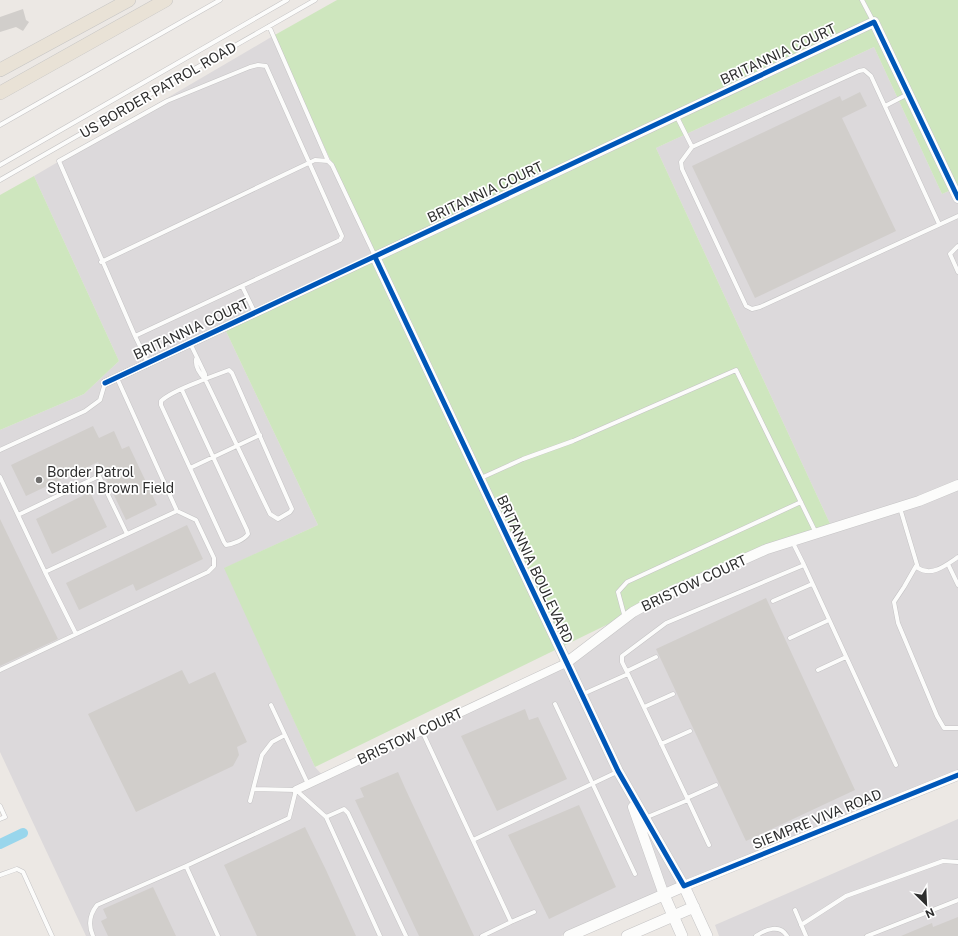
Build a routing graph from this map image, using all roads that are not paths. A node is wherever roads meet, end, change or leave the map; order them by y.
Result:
1 (129, 0) edge
2 (166, 0) edge
3 (220, 0) edge
4 (287, 0) edge
5 (315, 0) edge
6 (862, 0) edge
7 (874, 22) junction
8 (269, 26) junction
9 (0, 70) edge
10 (0, 93) edge
11 (908, 94) junction
12 (885, 106) junction
13 (676, 115) junction
14 (0, 125) edge
15 (692, 146) junction
16 (328, 160) junction
17 (310, 162) junction
18 (0, 165) edge
19 (0, 180) edge
20 (958, 198) edge
21 (958, 216) edge
22 (939, 224) junction
23 (958, 246) edge
24 (375, 256) junction
25 (102, 262) junction
26 (958, 272) edge
27 (242, 286) junction
28 (255, 313) junction
29 (135, 336) junction
30 (190, 343) junction
31 (148, 363) junction
32 (117, 377) junction
33 (205, 379) junction
34 (105, 382) joint
35 (182, 390) junction
36 (260, 435) junction
37 (237, 446) junction
38 (0, 450) edge
39 (213, 457) junction
40 (190, 468) junction
41 (0, 477) edge
42 (480, 478) junction
43 (958, 485) edge
44 (801, 502) junction
45 (900, 507) junction
46 (178, 511) junction
47 (18, 515) junction
48 (816, 533) junction
49 (127, 534) junction
50 (792, 541) junction
51 (958, 557) edge
52 (948, 564) junction
53 (804, 565) junction
54 (916, 566) junction
55 (45, 572) junction
56 (812, 584) junction
57 (958, 585) edge
58 (773, 602) dead end
59 (625, 618) junction
60 (829, 620) junction
61 (76, 634) junction
62 (790, 638) dead end
63 (656, 657) dead end
64 (846, 657) junction
65 (566, 663) junction
66 (0, 670) edge
67 (818, 670) dead end
68 (627, 672) junction
69 (674, 694) dead end
70 (582, 695) junction
71 (555, 704) dead end
72 (271, 705) dead end
73 (644, 707) junction
74 (958, 728) edge
75 (422, 731) junction
76 (690, 732) dead end
77 (286, 736) junction
78 (662, 744) junction
79 (896, 765) dead end
80 (618, 771) junction
81 (958, 775) edge
82 (308, 784) junction
83 (592, 784) junction
84 (625, 784) junction
85 (716, 785) dead end
86 (253, 789) junction
87 (296, 790) junction
88 (687, 799) junction
89 (250, 801) dead end
90 (0, 806) edge
91 (326, 817) junction
92 (0, 819) edge
93 (645, 819) junction
94 (473, 840) junction
95 (709, 845) dead end
96 (958, 862) edge
97 (186, 866) junction
98 (635, 874) dead end
99 (0, 875) edge
100 (684, 886) junction
101 (664, 894) junction
102 (958, 900) edge
103 (694, 907) junction
104 (795, 910) dead end
105 (534, 912) dead end
106 (673, 916) junction
107 (511, 922) junction
108 (801, 925) junction
109 (52, 936) edge
110 (93, 936) edge
111 (218, 936) edge
112 (380, 936) edge
113 (406, 936) edge
114 (482, 936) edge
115 (569, 936) edge
116 (627, 936) edge
117 (682, 936) edge
118 (707, 936) edge
119 (756, 936) edge
120 (787, 936) edge
121 (806, 936) edge
122 (866, 936) edge

1 - 9 highway
2 - 10 highway
3 - 14 lane
4 - 18 lane
5 - 8 lane, US BORDER PATROL ROAD
6 - 7 lane
7 - 11 street
7 - 13 street, BRITANNIA COURT
8 - 16 lane
8 - 19 lane, US BORDER PATROL ROAD
11 - 12 lane
11 - 20 street
12 - 15 lane
12 - 22 lane
13 - 15 lane
13 - 24 street, BRITANNIA COURT
15 - 22 lane
16 - 17 lane
16 - 24 lane
17 - 25 lane
17 - 25 lane
17 - 27 lane
21 - 22 lane
23 - 26 lane
24 - 28 street, BRITANNIA COURT
24 - 42 street, BRITANNIA BOULEVARD
25 - 29 lane
27 - 28 lane
27 - 29 lane
28 - 30 street, BRITANNIA COURT
29 - 31 lane
30 - 31 street, BRITANNIA COURT
30 - 33 lane
31 - 32 street, BRITANNIA COURT
32 - 34 street, BRITANNIA COURT
32 - 46 lane
33 - 35 lane
33 - 36 lane
33 - 37 lane
34 - 38 lane
35 - 39 lane
35 - 40 lane
36 - 37 lane
36 - 37 lane
37 - 39 lane
39 - 40 lane
39 - 40 lane
41 - 47 lane
42 - 44 lane
42 - 65 street, BRITANNIA BOULEVARD
43 - 45 street, BRISTOW COURT
44 - 48 lane
44 - 59 lane
45 - 48 street, BRISTOW COURT
45 - 54 lane
46 - 49 lane
46 - 61 lane
47 - 49 lane
47 - 55 lane
48 - 50 street, BRISTOW COURT
49 - 55 lane
50 - 53 lane
50 - 59 street, BRISTOW COURT
51 - 52 lane
52 - 54 lane
52 - 57 lane
53 - 56 lane
53 - 68 lane
54 - 74 lane
55 - 61 lane
56 - 58 lane
56 - 60 lane
59 - 65 street, BRISTOW COURT
60 - 62 lane
60 - 64 lane
61 - 66 lane
63 - 68 lane
64 - 67 lane
64 - 79 lane
65 - 70 street, BRITANNIA BOULEVARD
65 - 75 street, BRISTOW COURT
68 - 70 lane
68 - 73 lane
69 - 73 lane
70 - 80 street, BRITANNIA BOULEVARD
71 - 83 lane
72 - 77 lane
73 - 78 lane
75 - 82 street, BRISTOW COURT
75 - 94 lane
76 - 78 lane
77 - 82 lane
77 - 86 lane
78 - 88 lane
80 - 83 lane
80 - 84 street, BRITANNIA BOULEVARD
81 - 100 street, SIEMPRE VIVA ROAD
82 - 87 street, BRISTOW COURT
83 - 94 lane
83 - 98 lane
84 - 93 street, BRITANNIA BOULEVARD
84 - 101 street, BRITANNIA BOULEVARD
85 - 88 lane
86 - 87 lane
86 - 89 lane
87 - 91 lane
87 - 97 lane
88 - 93 lane
88 - 95 lane
90 - 92 lane
91 - 112 lane
91 - 113 lane
93 - 100 street, BRITANNIA BOULEVARD
94 - 107 lane
96 - 108 lane
97 - 110 lane
97 - 111 lane
99 - 109 lane
100 - 101 main road, SIEMPRE VIVA ROAD
100 - 103 main road, BRITANNIA BOULEVARD
101 - 106 main road, BRITANNIA BOULEVARD
101 - 115 main road, SIEMPRE VIVA ROAD
102 - 122 lane
103 - 106 main road
103 - 118 main road, BRITANNIA BOULEVARD
104 - 108 lane
105 - 107 lane
106 - 116 main road
106 - 117 main road, BRITANNIA BOULEVARD
107 - 114 lane
108 - 121 lane
119 - 120 lane

